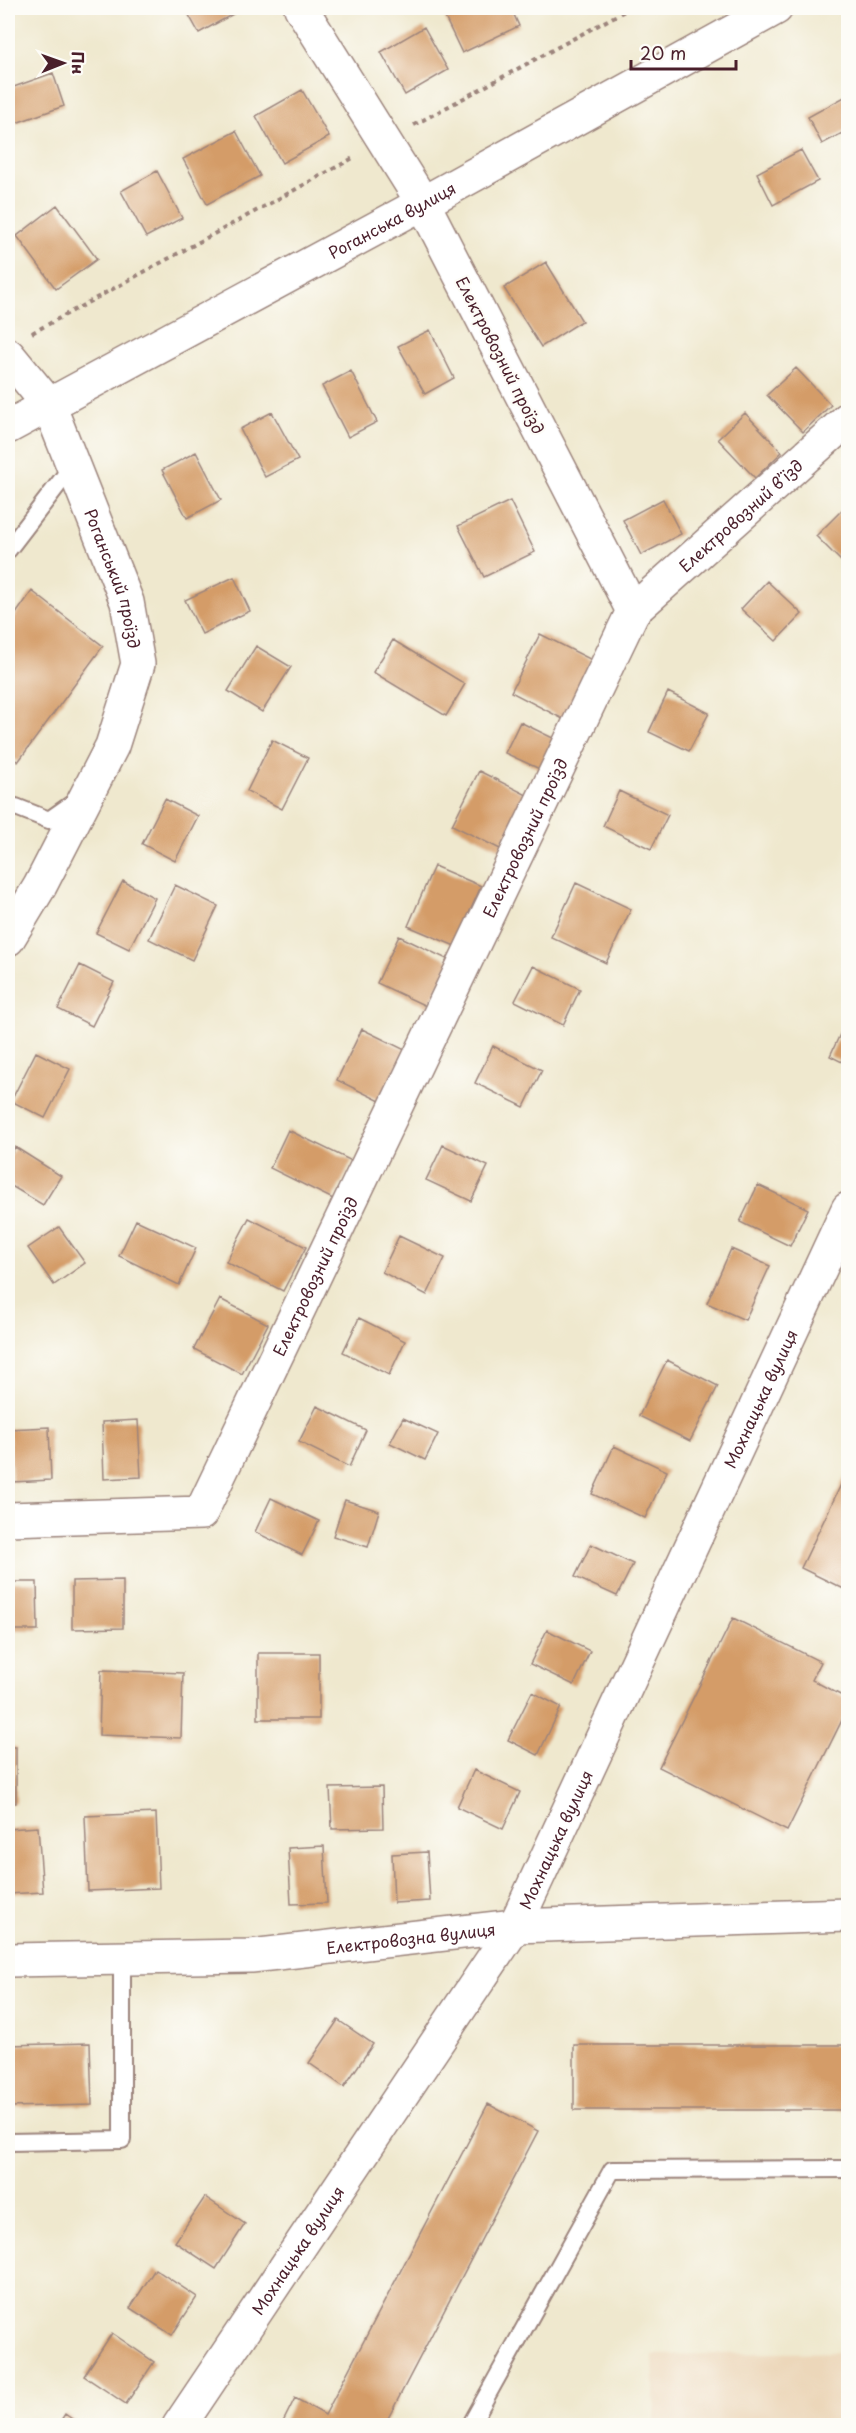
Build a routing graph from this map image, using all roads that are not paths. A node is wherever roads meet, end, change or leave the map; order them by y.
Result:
1 (301, 8) edge
2 (776, 8) edge
3 (423, 203) junction
4 (18, 345) edge
5 (49, 405) junction
6 (849, 419) edge
7 (8, 427) edge
8 (73, 465) junction
9 (8, 550) edge
10 (633, 611) junction
11 (87, 794) junction
12 (8, 807) edge
13 (8, 939) edge
14 (849, 1209) edge
15 (8, 1519) edge
16 (849, 1915) edge
17 (515, 1926) junction
18 (122, 1958) junction
19 (8, 1960) edge
20 (8, 2142) edge
21 (849, 2169) edge
22 (179, 2426) edge
23 (470, 2426) edge

1 - 3 street, Електровозний проїзд
2 - 3 street, Роганська вулиця
3 - 5 street, Роганська вулиця
3 - 10 street, Електровозний проїзд
4 - 5 street, Роганський проїзд
5 - 7 street, Роганська вулиця
5 - 8 street, Роганський проїзд
6 - 10 street, Електровозний в’їзд
8 - 9 lane
8 - 11 street, Роганський проїзд
10 - 15 street, Електровозний проїзд
11 - 12 lane
11 - 13 street, Роганський проїзд
14 - 17 street, Мохнацька вулиця
16 - 17 street, Електровозна вулиця
17 - 18 street, Електровозна вулиця
17 - 22 street, Мохнацька вулиця
18 - 19 street, Електровозна вулиця
18 - 20 lane
21 - 23 lane

